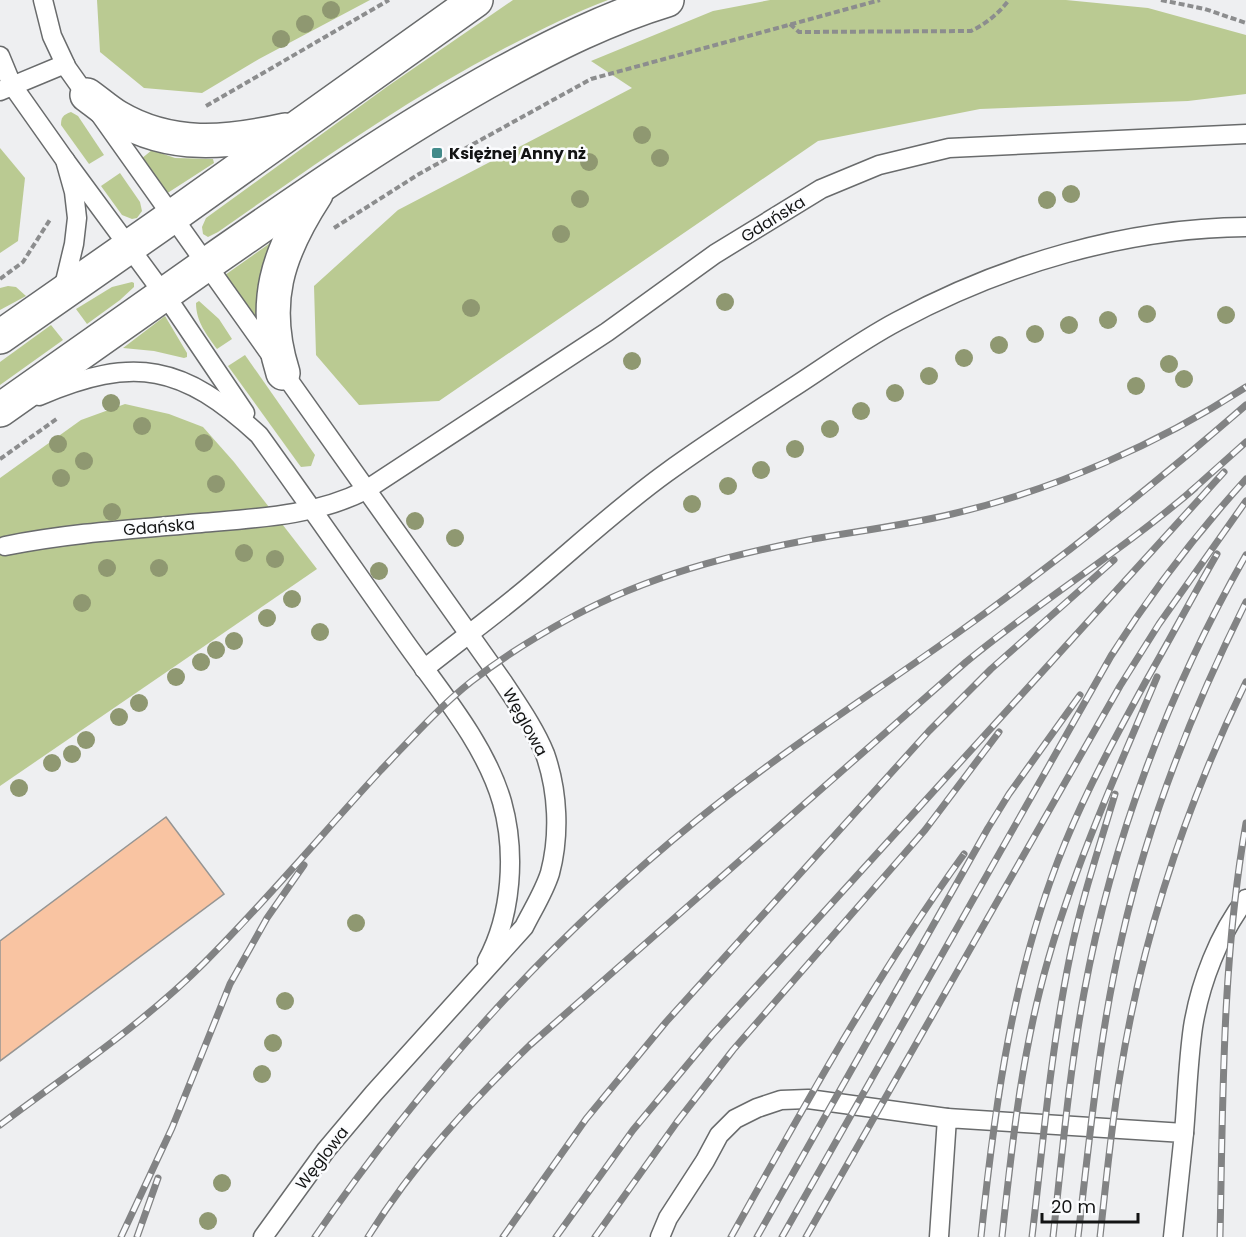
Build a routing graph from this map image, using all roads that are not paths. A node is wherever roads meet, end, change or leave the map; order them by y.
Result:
1 (43, 0) edge
2 (476, 0) edge
3 (667, 0) edge
4 (0, 57) edge
5 (65, 64) junction
6 (6, 88) edge
7 (87, 95) junction
8 (299, 127) junction
9 (1246, 134) edge
10 (66, 160) junction
11 (323, 184) junction
12 (173, 216) junction
13 (1246, 227) edge
14 (130, 246) junction
15 (207, 264) junction
16 (63, 293) junction
17 (163, 294) junction
18 (0, 337) edge
19 (283, 373) junction
20 (0, 412) edge
21 (259, 435) junction
22 (366, 490) junction
23 (313, 509) junction
24 (5, 546) dead end
25 (468, 634) junction
26 (424, 669) junction
27 (1246, 899) edge
28 (480, 973) junction
29 (947, 1118) junction
30 (1184, 1133) junction
31 (263, 1237) edge
32 (660, 1237) edge
33 (939, 1237) edge
34 (1173, 1237) edge

1 - 5 lane
2 - 8 main road
3 - 11 main road
4 - 6 lane
5 - 6 lane
5 - 7 lane
6 - 10 lane
7 - 8 main road
7 - 12 lane
8 - 12 main road
9 - 22 lane, Gdańska
10 - 14 lane
10 - 16 lane
11 - 15 main road
11 - 19 main road
12 - 14 main road
12 - 15 lane
13 - 25 lane
14 - 16 main road
14 - 17 lane
15 - 17 main road
15 - 19 lane
16 - 18 main road
17 - 20 main road
17 - 21 lane
19 - 22 lane
20 - 21 lane
21 - 23 lane
22 - 23 lane, Gdańska
22 - 25 lane, Węglowa
23 - 24 lane, Gdańska
23 - 26 lane, Węglowa
25 - 26 lane
25 - 28 lane, Węglowa
26 - 28 lane, Węglowa
27 - 30 lane
28 - 31 lane, Węglowa
29 - 30 lane
29 - 32 lane
29 - 33 lane
30 - 34 lane

